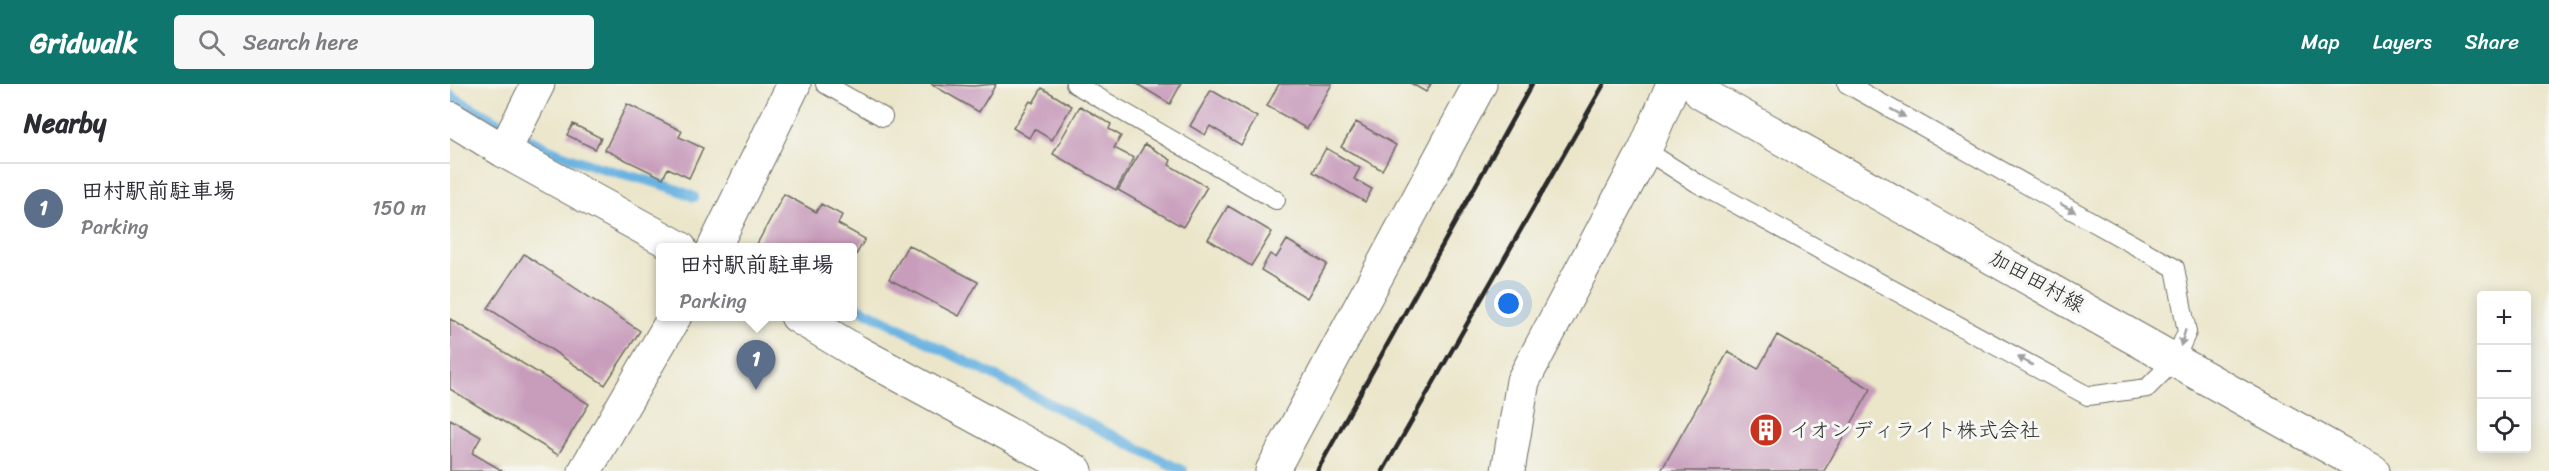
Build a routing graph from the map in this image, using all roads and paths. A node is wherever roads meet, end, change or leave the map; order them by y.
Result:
1 (538, 84) edge
2 (794, 84) edge
3 (825, 84) edge
4 (1075, 84) edge
5 (1480, 84) edge
6 (1846, 84) edge
7 (1687, 88) edge
8 (883, 117) dead end
9 (450, 118) edge
10 (511, 137) junction
11 (1645, 150) junction
12 (1276, 200) dead end
13 (672, 243) edge
14 (716, 243) edge
15 (672, 321) edge
16 (805, 321) edge
17 (2174, 361) junction
18 (1067, 469) edge
19 (585, 471) edge
20 (1272, 471) edge
21 (1508, 471) edge
22 (2373, 471) edge

1 - 10 street
2 - 14 street
3 - 8 lane
4 - 12 lane
5 - 20 street
6 -> 17 lane
7 - 11 street
7 - 17 street, 加田田村線
9 - 10 street
10 - 13 street
17 -> 11 lane
11 - 21 street
15 - 19 street
16 - 18 street
17 - 22 street, 加田田村線

